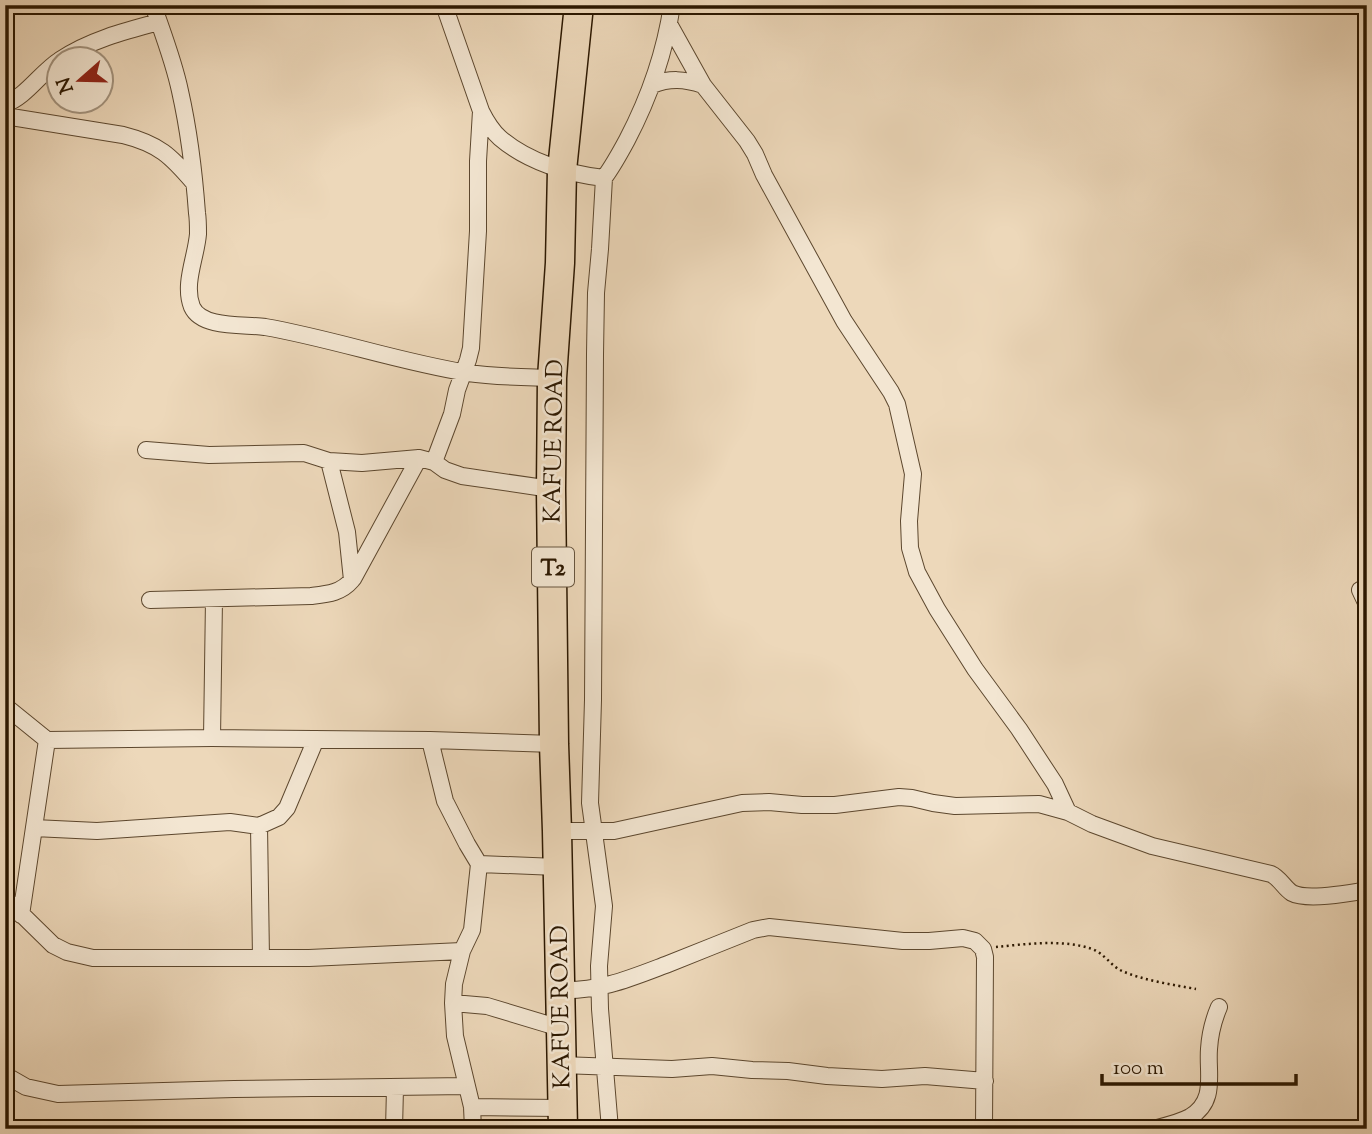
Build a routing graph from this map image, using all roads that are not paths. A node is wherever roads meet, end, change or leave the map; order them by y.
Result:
1 (153, 5) edge
2 (444, 5) edge
3 (579, 5) edge
4 (672, 5) edge
5 (159, 22) junction
6 (669, 24) junction
7 (84, 46) edge
8 (46, 71) edge
9 (652, 85) junction
10 (703, 85) junction
11 (5, 104) edge
12 (481, 111) junction
13 (5, 116) edge
14 (562, 170) junction
15 (604, 178) junction
16 (194, 183) junction
17 (464, 372) junction
18 (552, 378) junction
19 (146, 450) dead end
20 (426, 460) junction
21 (329, 461) junction
22 (551, 489) junction
23 (352, 580) junction
24 (214, 599) junction
25 (150, 600) dead end
26 (5, 706) edge
27 (212, 738) junction
28 (317, 739) junction
29 (47, 740) junction
30 (430, 740) junction
31 (554, 744) junction
32 (1068, 812) junction
33 (259, 826) junction
34 (34, 828) junction
35 (557, 831) junction
36 (594, 831) junction
37 (479, 864) junction
38 (557, 867) junction
39 (1367, 890) edge
40 (5, 898) edge
41 (21, 915) junction
42 (462, 951) junction
43 (261, 958) junction
44 (600, 988) junction
45 (559, 990) junction
46 (453, 1003) junction
47 (1219, 1007) dead end
48 (560, 1028) junction
49 (561, 1065) junction
50 (604, 1066) junction
51 (5, 1075) edge
52 (985, 1081) junction
53 (467, 1086) junction
54 (395, 1088) junction
55 (472, 1107) junction
56 (563, 1119) edge
57 (394, 1129) edge
58 (473, 1129) edge
59 (610, 1129) edge
60 (984, 1129) edge
61 (1153, 1129) edge

1 - 5 street
2 - 12 street
3 - 14 highway, KAFUE ROAD / T2
4 - 6 street
5 - 7 street
5 - 16 street
6 - 9 street
6 - 10 street
8 - 11 street
9 - 10 street
9 - 15 street
10 - 32 street
12 - 14 street
12 - 17 street
13 - 16 street
14 - 15 street
14 - 18 highway, KAFUE ROAD / T2
15 - 36 street
16 - 17 street
17 - 18 street
17 - 20 street
18 - 22 highway, KAFUE ROAD / T2
19 - 21 street
20 - 21 street
20 - 22 street
20 - 23 street
21 - 23 street
22 - 31 highway, KAFUE ROAD / T2
23 - 24 street
24 - 25 street
24 - 27 street
26 - 29 street
27 - 28 street
27 - 29 street
28 - 30 street
28 - 33 street
29 - 34 street
30 - 31 street
30 - 37 street
31 - 35 highway, KAFUE ROAD / T2
32 - 36 street
32 - 39 street
33 - 34 street
33 - 43 street
34 - 41 street
35 - 36 street
35 - 38 highway, KAFUE ROAD / T2
36 - 44 street
37 - 38 street
37 - 42 street
38 - 45 highway, KAFUE ROAD / T2
40 - 41 street
41 - 43 street
42 - 43 street
42 - 46 street
44 - 45 street
44 - 50 street
44 - 52 street
45 - 48 highway, KAFUE ROAD / T2
46 - 48 street
46 - 53 street
47 - 61 street
48 - 49 highway, KAFUE ROAD / T2
49 - 50 street
49 - 56 highway, KAFUE ROAD / T2
50 - 52 street
50 - 59 street
51 - 54 street
52 - 60 street
53 - 54 street
53 - 55 street
54 - 57 street
55 - 56 street
55 - 58 street

